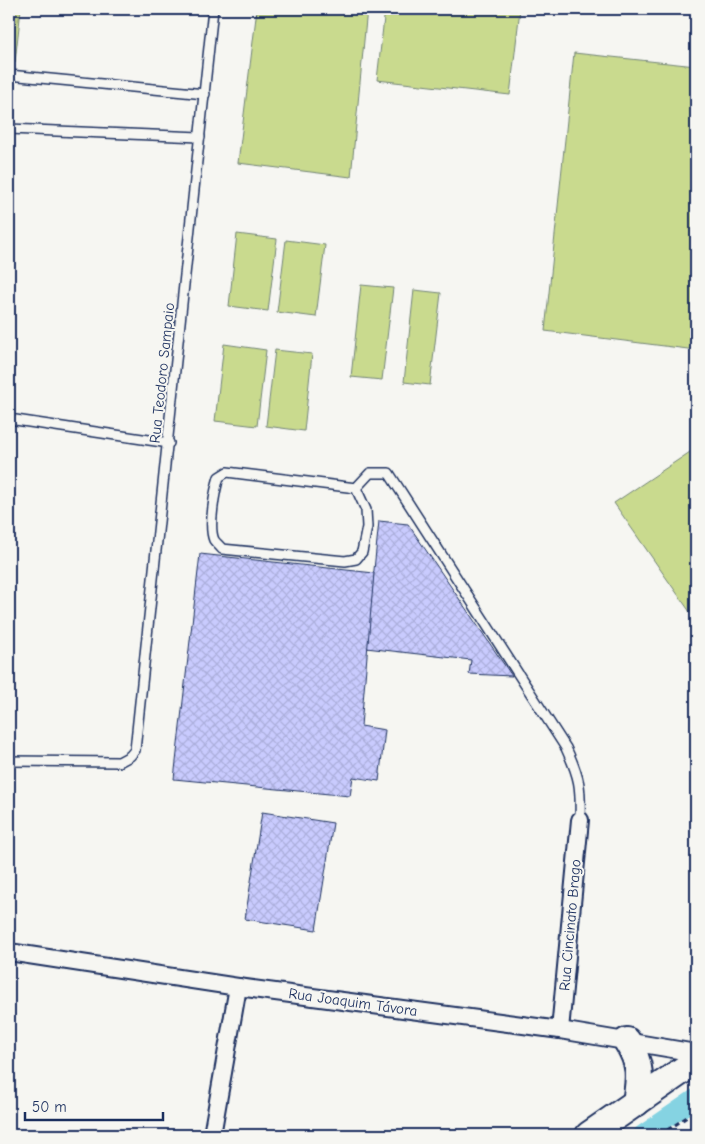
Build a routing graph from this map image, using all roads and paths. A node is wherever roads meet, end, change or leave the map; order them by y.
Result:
1 (213, 9) edge
2 (9, 75) edge
3 (204, 94) junction
4 (9, 129) edge
5 (200, 137) junction
6 (9, 419) edge
7 (168, 444) junction
8 (356, 488) junction
9 (9, 762) edge
10 (580, 820) joint
11 (9, 952) edge
12 (238, 987) junction
13 (560, 1030) junction
14 (627, 1041) junction
15 (696, 1053) edge
16 (696, 1061) edge
17 (636, 1103) junction
18 (696, 1111) edge
19 (212, 1135) edge
20 (590, 1135) edge
21 (660, 1135) edge

1 - 3 lane, Rua Teodoro Sampaio
2 - 3 lane
3 - 5 lane, Rua Teodoro Sampaio
4 - 5 lane
5 - 7 lane, Rua Teodoro Sampaio
6 - 7 lane
7 - 9 lane, Rua Teodoro Sampaio
8 - 8 lane
8 - 10 lane
10 - 13 street, Rua Cincinato Brago
11 - 12 street, Rua Joaquim Távora
12 - 13 street, Rua Joaquim Távora
12 - 19 street
13 - 14 street, Rua Joaquim Távora
14 - 15 street, Rua Joaquim Távora
14 - 17 main road
16 - 17 main road
17 - 20 main road
18 - 21 path

